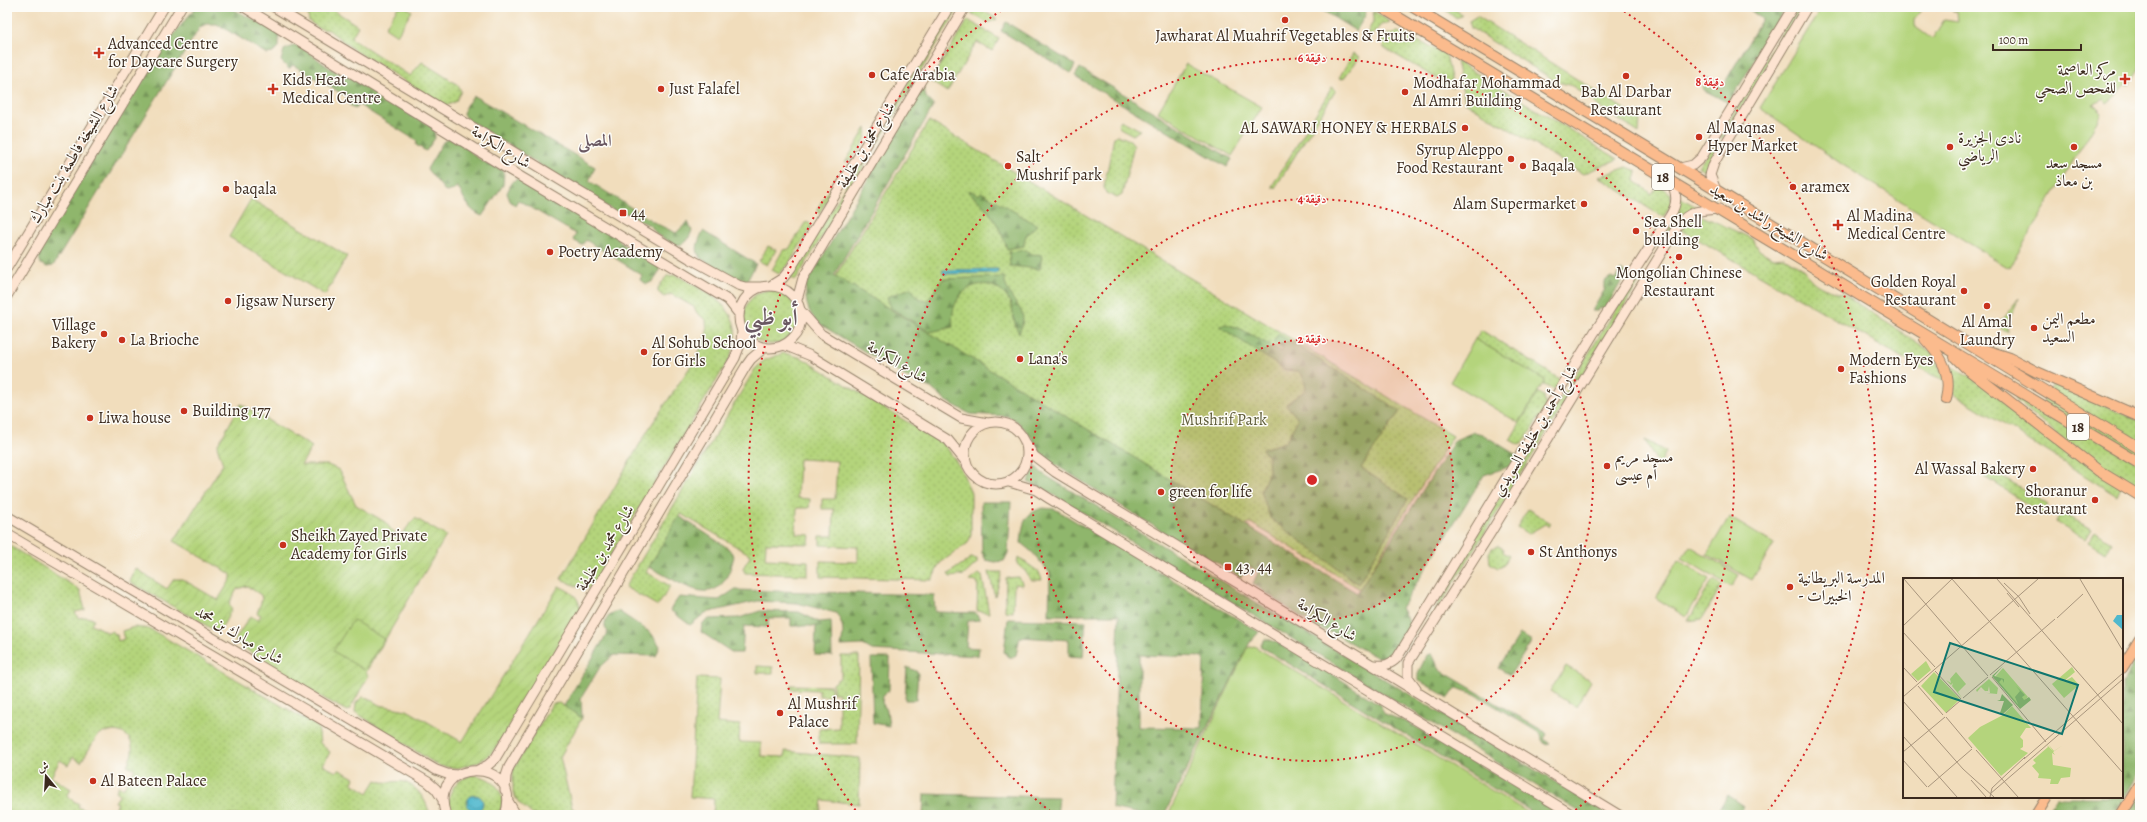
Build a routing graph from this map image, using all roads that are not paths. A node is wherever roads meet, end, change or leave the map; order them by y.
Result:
1 (164, 7) edge
2 (181, 7) edge
3 (188, 7) edge
4 (244, 7) edge
5 (274, 7) edge
6 (949, 7) edge
7 (965, 7) edge
8 (1381, 7) edge
9 (1413, 7) edge
10 (1793, 7) edge
11 (1807, 7) edge
12 (171, 23) junction
13 (1715, 137) junction
14 (1726, 142) junction
15 (1680, 168) junction
16 (1671, 181) junction
17 (1716, 190) junction
18 (1719, 209) junction
19 (7, 268) edge
20 (766, 286) junction
21 (7, 296) edge
22 (797, 300) junction
23 (801, 311) junction
24 (739, 314) junction
25 (1917, 330) junction
26 (742, 331) junction
27 (784, 345) junction
28 (1945, 347) junction
29 (765, 348) junction
30 (1974, 348) junction
31 (1946, 399) dead end
32 (2140, 418) edge
33 (988, 423) junction
34 (1026, 443) junction
35 (2140, 449) edge
36 (966, 462) junction
37 (2140, 464) edge
38 (1009, 482) junction
39 (2140, 496) edge
40 (7, 516) edge
41 (7, 534) edge
42 (1428, 607) junction
43 (1439, 615) junction
44 (2140, 639) edge
45 (1372, 665) junction
46 (2123, 666) edge
47 (1420, 693) junction
48 (478, 770) junction
49 (457, 775) junction
50 (2140, 784) edge
51 (506, 794) junction
52 (2046, 798) edge
53 (443, 800) junction
54 (446, 815) edge
55 (504, 815) edge
56 (516, 815) edge
57 (1573, 815) edge
58 (1619, 815) edge
59 (2036, 815) edge
60 (2121, 815) edge

1 - 19 main road, شارع الشيخة فاطمة بنت مبارك
2 - 12 main road, شارع الشيخة فاطمة بنت مبارك
3 - 12 main road
4 - 24 main road, شارع الكرامة
5 - 20 main road, شارع الكرامة
6 - 20 main road, شارع محمد بن خليفة
7 - 22 main road, شارع محمد بن خليفة
8 - 16 main road, شارع الشيخ راشد بن سعيد / 18
9 - 15 main road, شارع الشيخ راشد بن سعيد / 18
10 - 13 main road
11 - 14 main road
12 - 21 main road, شارع الشيخة فاطمة بنت مبارك
13 - 14 main road
13 - 15 main road
14 - 17 main road
15 - 17 main road, شارع الشيخ راشد بن سعيد / 18
16 - 18 main road, شارع الشيخ راشد بن سعيد / 18
16 - 42 main road, شارع أحمد بن خليفة السويدي
17 - 30 main road, شارع الشيخ راشد بن سعيد / 18
18 - 25 main road, شارع الشيخ راشد بن سعيد / 18
18 - 43 main road, شارع أحمد بن خليفة السويدي
20 - 22 main road
20 - 24 main road
22 - 23 main road
23 - 27 main road
23 - 33 main road, شارع الكرامة
24 - 26 main road
25 - 28 main road, شارع الشيخ راشد بن سعيد / 18
25 - 31 main road
26 - 29 main road
26 - 48 main road, شارع محمد بن خليفة
27 - 29 main road
27 - 36 main road
28 - 37 main road, شارع الشيخ راشد بن سعيد / 18
28 - 39 main road
29 - 51 main road, شارع محمد بن خليفة
30 - 32 main road
30 - 35 main road, شارع الشيخ راشد بن سعيد / 18
33 - 34 main road
33 - 36 main road
34 - 38 main road
34 - 45 main road, شارع الكرامة
36 - 38 main road
38 - 57 main road
40 - 49 main road, شارع مبارك بن محمد
41 - 53 main road, شارع مبارك بن محمد
42 - 43 main road
42 - 45 main road, شارع أحمد بن خليفة السويدي
43 - 47 main road, شارع أحمد بن خليفة السويدي
44 - 46 main road
45 - 47 main road, شارع الكرامة
47 - 58 main road, شارع الكرامة
48 - 49 main road
48 - 51 main road
49 - 53 main road
50 - 60 main road
51 - 55 main road, شارع محمد بن خليفة
51 - 56 main road
52 - 59 main road
53 - 54 main road

